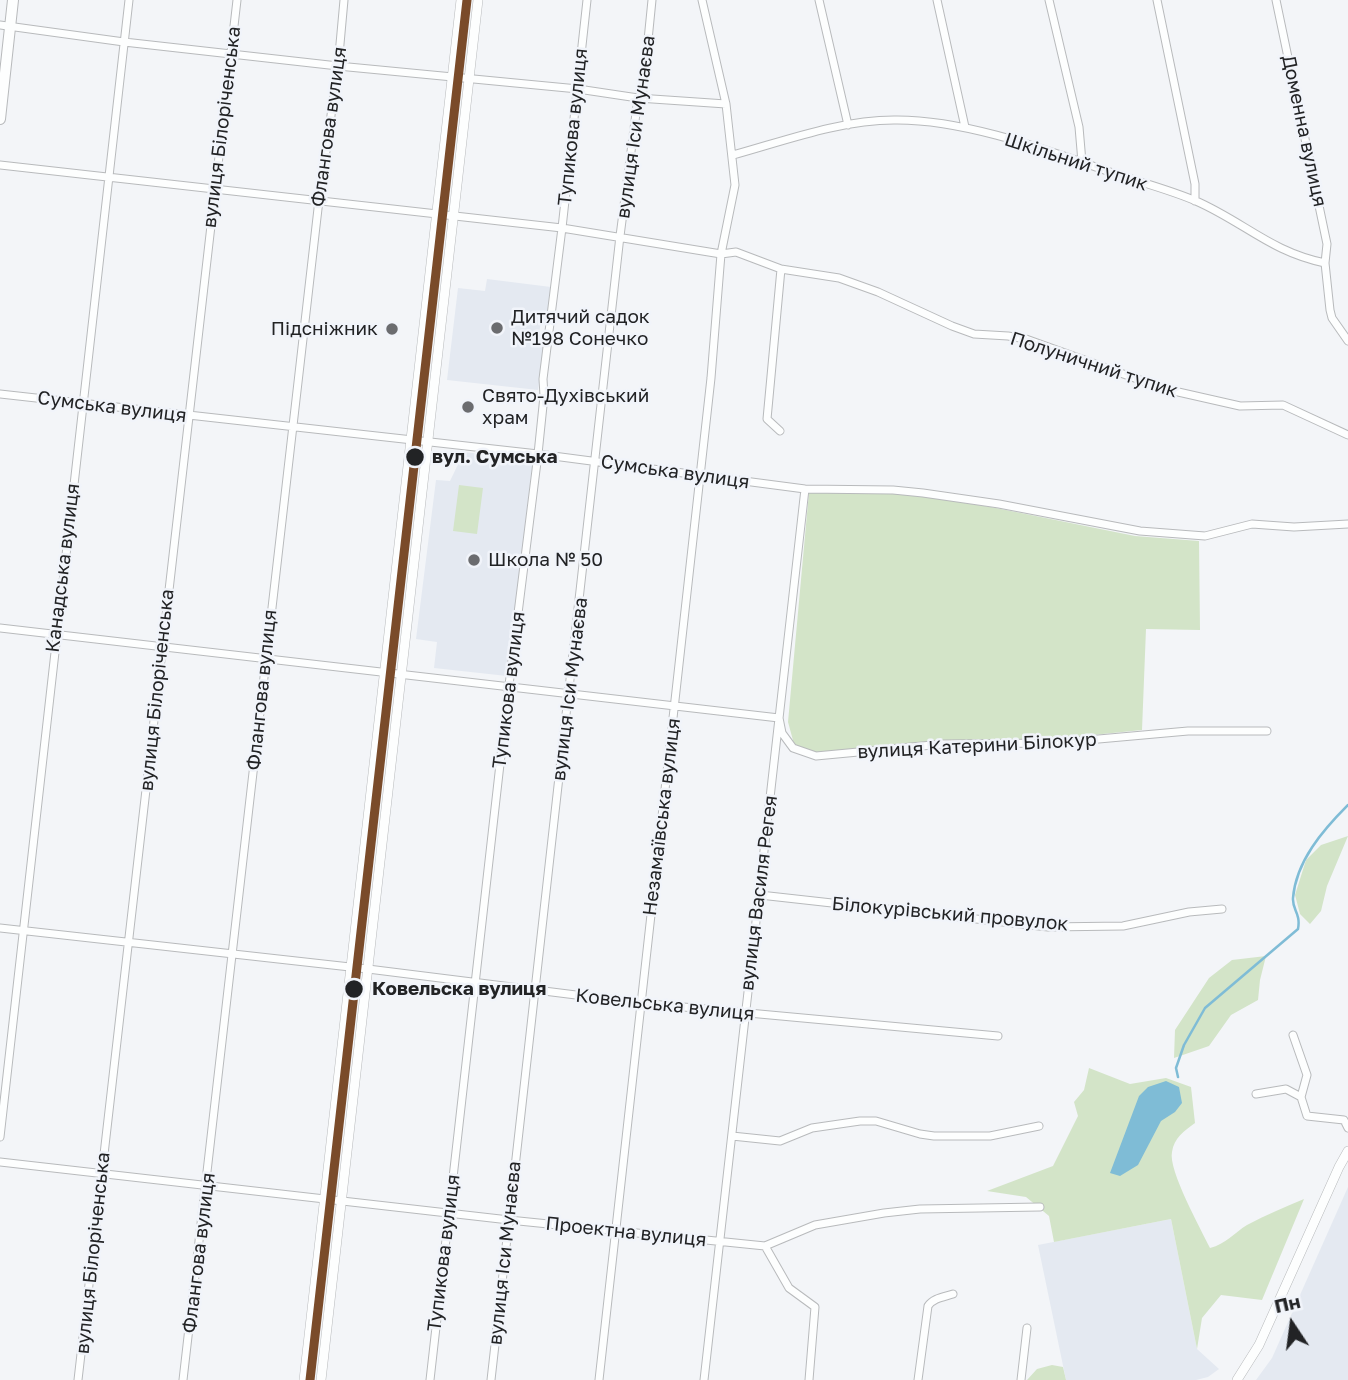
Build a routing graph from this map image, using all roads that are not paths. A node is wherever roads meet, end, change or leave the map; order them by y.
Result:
1 (13, 0) edge
2 (129, 0) edge
3 (237, 0) edge
4 (344, 0) edge
5 (461, 0) edge
6 (478, 0) edge
7 (587, 0) edge
8 (652, 0) edge
9 (702, 0) edge
10 (819, 0) edge
11 (937, 0) edge
12 (1049, 0) edge
13 (1157, 0) edge
14 (1276, 0) edge
15 (5, 26) edge
16 (124, 42) junction
17 (232, 54) junction
18 (338, 66) junction
19 (452, 76) junction
20 (469, 78) junction
21 (578, 89) junction
22 (638, 98) junction
23 (726, 104) junction
24 (0, 119) edge
25 (848, 125) junction
26 (965, 127) junction
27 (733, 155) junction
28 (1082, 162) junction
29 (0, 165) edge
30 (110, 177) junction
31 (214, 188) junction
32 (319, 200) junction
33 (1195, 201) junction
34 (436, 213) junction
35 (453, 215) junction
36 (562, 228) junction
37 (620, 236) junction
38 (721, 254) junction
39 (1325, 263) junction
40 (781, 269) junction
41 (1348, 341) edge
42 (0, 394) edge
43 (83, 403) junction
44 (189, 415) junction
45 (293, 427) junction
46 (780, 431) dead end
47 (1348, 435) edge
48 (410, 440) junction
49 (428, 442) junction
50 (538, 454) junction
51 (596, 462) junction
52 (700, 476) junction
53 (805, 489) junction
54 (1348, 524) edge
55 (0, 628) edge
56 (55, 635) junction
57 (161, 646) junction
58 (266, 659) junction
59 (384, 671) junction
60 (401, 673) junction
61 (509, 685) junction
62 (570, 694) junction
63 (674, 706) junction
64 (779, 718) junction
65 (1267, 731) dead end
66 (760, 895) junction
67 (1222, 909) dead end
68 (0, 928) edge
69 (23, 931) junction
70 (128, 943) junction
71 (233, 956) junction
72 (351, 967) junction
73 (368, 969) junction
74 (475, 984) junction
75 (536, 990) junction
76 (640, 1003) junction
77 (745, 1013) junction
78 (1293, 1035) dead end
79 (998, 1036) dead end
80 (1256, 1094) dead end
81 (1301, 1097) junction
82 (1039, 1126) dead end
83 (1348, 1128) edge
84 (732, 1136) junction
85 (0, 1137) edge
86 (1348, 1151) edge
87 (0, 1161) edge
88 (102, 1174) junction
89 (207, 1186) junction
90 (324, 1199) junction
91 (341, 1200) junction
92 (1040, 1207) dead end
93 (449, 1213) junction
94 (509, 1220) junction
95 (615, 1231) junction
96 (720, 1241) junction
97 (765, 1246) junction
98 (953, 1294) dead end
99 (1027, 1328) dead end
100 (78, 1380) edge
101 (183, 1380) edge
102 (304, 1380) edge
103 (321, 1380) edge
104 (430, 1380) edge
105 (491, 1380) edge
106 (599, 1380) edge
107 (704, 1380) edge
108 (809, 1380) edge
109 (918, 1380) edge
110 (1021, 1380) edge
111 (1237, 1380) edge

1 - 15 highway
2 - 16 street, Канадська вулиця
3 - 17 street, вулиця Білоріченська
4 - 18 street, Флангова вулиця
5 - 19 main road
6 - 20 main road
7 - 21 street, Тупикова вулиця
8 - 22 street, вулиця Іси Мунаєва
9 - 23 street, Незамаївська вулиця
10 - 25 street
11 - 26 street
12 - 28 street
13 - 33 street
14 - 39 street, Доменна вулиця
15 - 16 street
15 - 24 highway
16 - 17 street
16 - 30 street, Канадська вулиця
17 - 18 street
17 - 31 street, вулиця Білоріченська
18 - 19 street
18 - 32 street, Флангова вулиця
19 - 20 street
19 - 34 main road
20 - 21 street
20 - 35 main road
21 - 22 street
21 - 36 street, Тупикова вулиця
22 - 23 street
22 - 37 street, вулиця Іси Мунаєва
23 - 27 street, Незамаївська вулиця
25 - 26 street, Шкільний тупик
25 - 27 street, Шкільний тупик
26 - 28 street, Шкільний тупик
27 - 38 street, Незамаївська вулиця
28 - 33 street, Шкільний тупик
29 - 30 street, Полуничний тупик
30 - 31 street, Полуничний тупик
30 - 43 street, Канадська вулиця
31 - 32 street, Полуничний тупик
31 - 44 street, вулиця Білоріченська
32 - 34 street, Полуничний тупик
32 - 45 street, Флангова вулиця
33 - 39 street, Шкільний тупик
34 - 35 street, Полуничний тупик
34 - 48 main road
35 - 36 street, Полуничний тупик
35 - 49 main road
36 - 37 street, Полуничний тупик
36 - 50 street, Тупикова вулиця
37 - 38 street, Полуничний тупик
37 - 51 street, вулиця Іси Мунаєва
38 - 40 street, Полуничний тупик
38 - 52 street, Незамаївська вулиця
39 - 41 street
40 - 46 street
40 - 47 street, Полуничний тупик
42 - 43 street, Сумська вулиця
43 - 44 street, Сумська вулиця
43 - 56 street, Канадська вулиця
44 - 45 street, Сумська вулиця
44 - 57 street, вулиця Білоріченська
45 - 48 street, Сумська вулиця
45 - 58 street, Флангова вулиця
48 - 49 street, Сумська вулиця
48 - 59 main road
49 - 50 street, Сумська вулиця
49 - 60 main road
50 - 51 street, Сумська вулиця
50 - 61 street, Тупикова вулиця
51 - 52 street, Сумська вулиця
51 - 62 street, вулиця Іси Мунаєва
52 - 53 street, Сумська вулиця
52 - 63 street, Незамаївська вулиця
53 - 54 street, Сумська вулиця
53 - 64 street, вулиця Василя Регея
55 - 56 street
56 - 57 street
56 - 69 street, Канадська вулиця
57 - 58 street
57 - 70 street, вулиця Білоріченська
58 - 59 street
58 - 71 street, Флангова вулиця
59 - 60 street
59 - 72 main road
60 - 61 street
60 - 73 main road
61 - 62 street
61 - 74 street, Тупикова вулиця
62 - 63 street
62 - 75 street, вулиця Іси Мунаєва
63 - 64 street
63 - 76 street, Незамаївська вулиця
64 - 65 street, вулиця Катерини Білокур
64 - 66 street, вулиця Василя Регея
66 - 67 street, Білокурівський провулок
66 - 77 street, вулиця Василя Регея
68 - 69 street, Ковельська вулиця
69 - 70 street, Ковельська вулиця
69 - 85 street, Канадська вулиця
70 - 71 street, Ковельська вулиця
70 - 88 street, вулиця Білоріченська
71 - 72 street, Ковельська вулиця
71 - 89 street, Флангова вулиця
72 - 73 street, Ковельська вулиця
72 - 90 main road
73 - 74 street, Ковельська вулиця
73 - 91 main road
74 - 75 street, Ковельська вулиця
74 - 93 street, Тупикова вулиця
75 - 76 street, Ковельська вулиця
75 - 94 street, вулиця Іси Мунаєва
76 - 77 street, Ковельська вулиця
76 - 95 street, Незамаївська вулиця
77 - 79 street, Ковельська вулиця
77 - 84 street, вулиця Василя Регея
78 - 81 street
80 - 81 street
81 - 83 street
82 - 84 street
84 - 96 street, вулиця Василя Регея
86 - 111 main road
87 - 88 street, Проектна вулиця
88 - 89 street, Проектна вулиця
88 - 100 street, вулиця Білоріченська
89 - 90 street, Проектна вулиця
89 - 101 street, Флангова вулиця
90 - 91 street, Проектна вулиця
90 - 102 main road
91 - 93 street, Проектна вулиця
91 - 103 main road
92 - 97 street, Проектна вулиця
93 - 94 street, Проектна вулиця
93 - 104 street, Тупикова вулиця
94 - 95 street, Проектна вулиця
94 - 105 street, вулиця Іси Мунаєва
95 - 96 street, Проектна вулиця
95 - 106 street, Незамаївська вулиця
96 - 97 street, Проектна вулиця
96 - 107 street, вулиця Василя Регея
97 - 108 street
98 - 109 street
99 - 110 street

